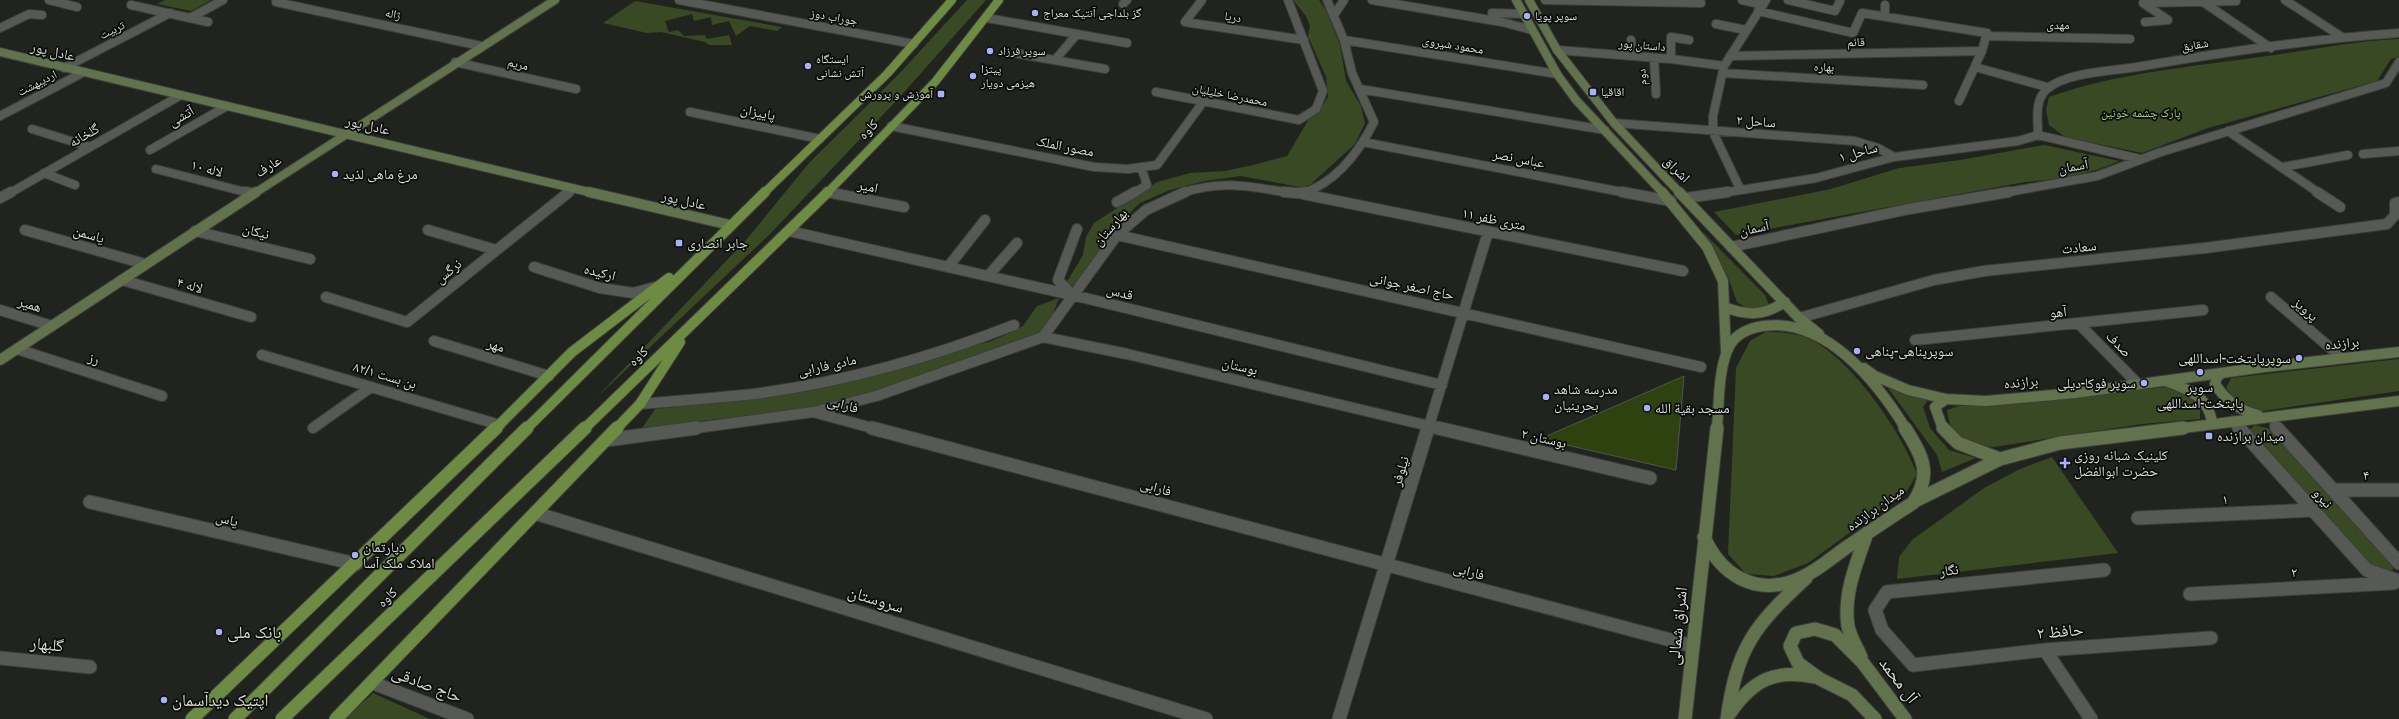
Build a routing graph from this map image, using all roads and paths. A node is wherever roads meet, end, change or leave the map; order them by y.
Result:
1 (49, 0) edge
2 (154, 0) edge
3 (223, 0) edge
4 (555, 0) edge
5 (678, 0) edge
6 (952, 0) edge
7 (999, 0) edge
8 (1202, 0) edge
9 (1288, 0) edge
10 (1327, 0) edge
11 (1344, 0) edge
12 (1372, 0) edge
13 (1406, 0) edge
14 (1516, 0) edge
15 (1529, 0) edge
16 (1545, 0) edge
17 (1700, 0) edge
18 (1742, 0) edge
19 (1788, 0) edge
20 (2199, 0) edge
21 (2236, 0) edge
22 (2285, 0) edge
23 (1840, 1) dead end
24 (276, 2) dead end
25 (131, 5) dead end
26 (1885, 5) dead end
27 (1762, 6) edge
28 (77, 7) dead end
29 (140, 7) junction
30 (170, 13) junction
31 (1334, 14) junction
32 (1524, 14) junction
33 (42, 15) dead end
34 (1885, 16) junction
35 (190, 18) junction
36 (986, 18) junction
37 (208, 22) dead end
38 (2145, 22) dead end
39 (1716, 24) dead end
40 (0, 28) edge
41 (1532, 30) junction
42 (1746, 30) junction
43 (2399, 33) edge
44 (1077, 34) junction
45 (1986, 36) junction
46 (2342, 37) junction
47 (2130, 39) dead end
48 (1304, 40) junction
49 (1344, 40) junction
50 (1631, 40) dead end
51 (1689, 40) dead end
52 (1127, 43) dead end
53 (914, 44) junction
54 (481, 46) junction
55 (2271, 48) junction
56 (1557, 50) junction
57 (1982, 52) junction
58 (1, 53) edge
59 (1014, 53) dead end
60 (1632, 56) junction
61 (1730, 56) junction
62 (1654, 58) junction
63 (1671, 59) junction
64 (1055, 60) junction
65 (454, 62) junction
66 (2399, 62) edge
67 (1975, 67) junction
68 (64, 68) junction
69 (1105, 69) dead end
70 (1724, 70) junction
71 (84, 72) junction
72 (1557, 74) junction
73 (1924, 85) dead end
74 (2047, 87) junction
75 (576, 89) dead end
76 (1360, 89) junction
77 (1156, 92) dead end
78 (1656, 94) dead end
79 (181, 95) junction
80 (1959, 101) dead end
81 (1203, 102) junction
82 (0, 105) edge
83 (227, 106) junction
84 (13, 109) junction
85 (690, 112) dead end
86 (0, 116) edge
87 (1614, 123) junction
88 (891, 126) junction
89 (32, 129) dead end
90 (1605, 130) junction
91 (2228, 131) junction
92 (1713, 132) junction
93 (344, 134) junction
94 (2038, 135) junction
95 (820, 139) junction
96 (1363, 142) junction
97 (90, 147) junction
98 (150, 150) dead end
99 (2399, 151) edge
100 (2363, 154) dead end
101 (2348, 155) dead end
102 (1894, 157) junction
103 (2140, 159) junction
104 (1141, 167) junction
105 (2283, 167) junction
106 (156, 169) dead end
107 (44, 173) junction
108 (75, 184) dead end
109 (573, 188) junction
110 (1740, 189) junction
111 (5, 191) edge
112 (827, 192) junction
113 (1301, 193) junction
114 (252, 194) junction
115 (0, 198) edge
116 (1686, 198) junction
117 (1671, 201) junction
118 (1117, 202) dead end
119 (2399, 202) edge
120 (904, 207) dead end
121 (2340, 207) dead end
122 (985, 220) dead end
123 (730, 225) junction
124 (1077, 229) dead end
125 (25, 230) dead end
126 (428, 230) dead end
127 (195, 231) junction
128 (789, 231) junction
129 (1488, 232) junction
130 (1117, 235) junction
131 (1017, 243) dead end
132 (1731, 247) junction
133 (496, 250) junction
134 (704, 251) junction
135 (310, 259) dead end
136 (145, 264) junction
137 (948, 267) junction
138 (534, 268) dead end
139 (1683, 271) dead end
140 (988, 276) junction
141 (122, 280) junction
142 (660, 285) junction
143 (1072, 295) junction
144 (2271, 297) dead end
145 (326, 298) dead end
146 (1785, 302) junction
147 (1724, 307) junction
148 (0, 310) edge
149 (2203, 310) dead end
150 (1464, 312) junction
151 (251, 317) dead end
152 (1799, 318) junction
153 (2079, 324) junction
154 (1014, 325) dead end
155 (52, 326) junction
156 (690, 327) junction
157 (1043, 337) junction
158 (434, 340) dead end
159 (1915, 340) dead end
160 (1827, 341) junction
161 (17, 349) junction
162 (1726, 352) junction
163 (2399, 352) edge
164 (262, 355) dead end
165 (1845, 356) junction
166 (2342, 358) junction
167 (0, 360) edge
168 (1701, 367) dead end
169 (2222, 373) junction
170 (549, 376) junction
171 (2164, 381) junction
172 (2138, 384) junction
173 (1442, 385) junction
174 (371, 387) junction
175 (162, 396) dead end
176 (1946, 399) junction
177 (2399, 401) edge
178 (640, 404) junction
179 (813, 412) junction
180 (2233, 421) junction
181 (2270, 421) junction
182 (2212, 423) junction
183 (500, 424) junction
184 (1430, 426) junction
185 (313, 428) dead end
186 (606, 440) junction
187 (2000, 459) junction
188 (1650, 478) dead end
189 (2333, 490) junction
190 (2399, 490) edge
191 (90, 502) dead end
192 (1913, 502) junction
193 (2313, 510) junction
194 (535, 513) junction
195 (2138, 518) dead end
196 (1867, 534) junction
197 (1704, 537) junction
198 (2397, 558) edge
199 (356, 564) junction
200 (1387, 564) junction
201 (2104, 570) dead end
202 (1814, 571) junction
203 (2399, 582) edge
204 (2190, 594) dead end
205 (2211, 638) dead end
206 (1693, 646) junction
207 (2045, 650) junction
208 (0, 658) edge
209 (1863, 663) junction
210 (1913, 665) joint
211 (90, 667) dead end
212 (1820, 679) junction
213 (374, 683) junction
214 (192, 719) edge
215 (235, 719) edge
216 (282, 719) edge
217 (336, 719) edge
218 (467, 719) edge
219 (1206, 719) edge
220 (1339, 719) edge
221 (1685, 719) edge
222 (1726, 719) edge
223 (1875, 719) edge
224 (1905, 719) edge
225 (2091, 719) edge

1 - 28 street
2 - 29 street
3 - 35 street
4 - 54 main road, عارف
5 - 53 street, جوراب دوز
6 - 53 main road, کاوه
7 - 36 main road, کاوه
8 - 48 street, دریا
9 - 48 street
10 - 31 street
11 - 31 street
12 - 41 street
13 - 32 street
14 - 32 main road, اشراق
15 - 56 main road, اشراق
16 - 17 street
18 - 27 street
19 - 23 street
20 - 21 street
20 - 38 street
20 - 55 street
22 - 46 street
24 - 54 street, ژاله
25 - 29 street
26 - 34 street
27 - 34 street
27 - 42 street
29 - 30 street
30 - 35 street
30 - 68 street, تربیت
31 - 49 street
32 - 41 main road, اشراق
33 - 40 street
34 - 45 street
35 - 37 street
36 - 44 street
36 - 88 main road, کاوه
39 - 42 street
41 - 72 main road, اشراق
42 - 61 street
43 - 46 street, شقایق
44 - 52 street
44 - 64 street
45 - 47 street, مهدی
45 - 57 street
46 - 55 street, شقایق
48 - 81 street, محمدرضا خلیلیان
49 - 72 street, محمود شیروی
49 - 76 street
50 - 60 street
51 - 63 street
53 - 95 main road, کاوه
54 - 65 main road, عارف
55 - 74 street, شقایق
56 - 60 street, داستان پور
56 - 87 main road, اشراق
57 - 61 street, قائم
57 - 67 street
58 - 68 main road, عادل پور
59 - 64 street
60 - 62 street, داستان پور
61 - 70 street
62 - 63 street, داستان پور
62 - 78 street, دوم
63 - 70 street, داستان پور
64 - 69 street
65 - 75 street, مریم
65 - 93 main road, عارف
66 - 91 street, آسمان
67 - 74 street
67 - 80 street
68 - 71 main road, عادل پور
70 - 73 street, بهاره
70 - 92 street
71 - 79 main road, عادل پور
71 - 84 street, اردیبهشت
72 - 90 main road, اشراق
74 - 94 street
76 - 90 street
76 - 96 street
77 - 81 street, محمدرضا خلیلیان
79 - 83 main road, عادل پور
79 - 97 street, گلخانه
81 - 104 street, مصور الملک
82 - 84 street
83 - 93 main road, عادل پور
83 - 98 street, آتشی
84 - 86 street, اردیبهشت
85 - 95 street, پاییزان
87 - 92 street, ساحل ۲
87 - 116 main road, اشراق
88 - 104 street, مصور الملک
88 - 112 main road, کاوه
89 - 97 street
90 - 117 main road, اشراق
91 - 103 street, آسمان
91 - 105 street
92 - 102 street, ساحل ۲
92 - 110 street
93 - 109 main road, عادل پور
93 - 114 main road, عارف
94 - 102 street, ساحل ۱
94 - 103 street
95 - 123 main road, کاوه
96 - 113 street
96 - 117 street, عباس نصر
97 - 107 street, گلخانه
99 - 100 street
101 - 105 street
102 - 110 street, ساحل ۱
103 - 132 street, آسمان
104 - 118 street
105 - 121 street
106 - 114 street, لاله ۱۰
107 - 108 street
107 - 111 street, گلخانه
109 - 123 main road, عادل پور
109 - 133 street, نرگس
110 - 116 street, ساحل ۱
111 - 115 street, گلخانه
112 - 120 street, امیر
112 - 128 main road, کاوه
113 - 129 street, ۱۱ متری ظفر
113 - 130 street, بهارستان
114 - 127 main road, عارف
116 - 132 main road, اشراق
117 - 147 main road, اشراق
119 - 152 street, سعادت
122 - 137 street
123 - 134 main road, کاوه
124 - 143 street
125 - 136 street, یاسمن
126 - 133 street
127 - 135 street, نیکان
127 - 136 main road, عارف
128 - 137 street, قدس
128 - 156 main road, کاوه
129 - 139 street, ۱۱ متری ظفر
129 - 150 street, نیلوفر
130 - 143 street, بهارستان
130 - 150 street, حاج اصغر جوانی
131 - 140 street
132 - 146 main road, اشراق
133 - 145 street, نرگس
134 - 142 main road
134 - 215 main road, کاوه
136 - 141 main road, عارف
137 - 140 street, قدس
138 - 142 street, ارکیده
140 - 143 street, قدس
141 - 151 street, لاله ۴
141 - 155 main road, عارف
142 - 170 main road
143 - 157 street, بهارستان
143 - 173 street, قدس
144 - 166 street, پرویز
146 - 147 main road
146 - 152 main road, اشراق
147 - 162 main road, اشراق
148 - 155 street, همیر
149 - 153 street, آهو
150 - 168 street, حاج اصغر جوانی
150 - 173 street, نیلوفر
152 - 160 main road, اشراق
153 - 159 street, آهو
153 - 172 street, صدف
154 - 178 street, مادی فارابی
155 - 161 main road, عارف
156 - 178 main road
156 - 216 main road, کاوه
157 - 179 street
157 - 184 street, بوستان
158 - 170 street, مهر
160 - 162 main road, میدان برازنده
160 - 165 main road, میدان برازنده
161 - 167 main road, عارف
161 - 175 street, رز
162 - 197 main road
163 - 166 main road, برازنده
164 - 174 street, بن بست ۸۲/۱
165 - 176 main road, برازنده
165 - 192 main road, میدان برازنده
166 - 169 main road, برازنده
169 - 171 main road, برازنده
169 - 181 main road
170 - 183 main road
171 - 172 main road, برازنده
171 - 182 main road
172 - 176 main road, برازنده
173 - 184 street, نیلوفر
174 - 183 street, بن بست ۸۲/۱
174 - 185 street
176 - 187 main road
177 - 181 main road
178 - 186 main road
179 - 186 street, فارابی
179 - 200 street, فارابی
180 - 181 main road
180 - 182 main road
180 - 193 street, نیرو
181 - 189 street, نیرو
182 - 187 main road
183 - 199 main road
184 - 188 street, بوستان ۲
184 - 200 street, نیلوفر
186 - 194 main road
187 - 192 main road
189 - 190 street, ۴
189 - 198 street, نیرو
191 - 199 street, یاس
192 - 196 main road, میدان برازنده
193 - 195 street, ۱
193 - 203 street, نیرو
194 - 213 main road
194 - 219 street, سروستان
196 - 202 main road, میدان برازنده
196 - 209 main road
197 - 202 main road, میدان برازنده
197 - 206 main road, اشراق شمالی
199 - 214 main road
200 - 206 street, فارابی
200 - 220 street, نیلوفر
201 - 210 street, نگار
202 - 222 main road
203 - 204 street, ۲
205 - 207 street, حافظ ۲
206 - 221 main road, اشراق شمالی
207 - 210 street, حافظ ۲
207 - 225 street
208 - 211 street, گلبهار
209 - 212 main road
209 - 224 main road, آل محمد
212 - 222 main road
212 - 223 main road
213 - 217 main road
213 - 218 street, حاج صادقی

